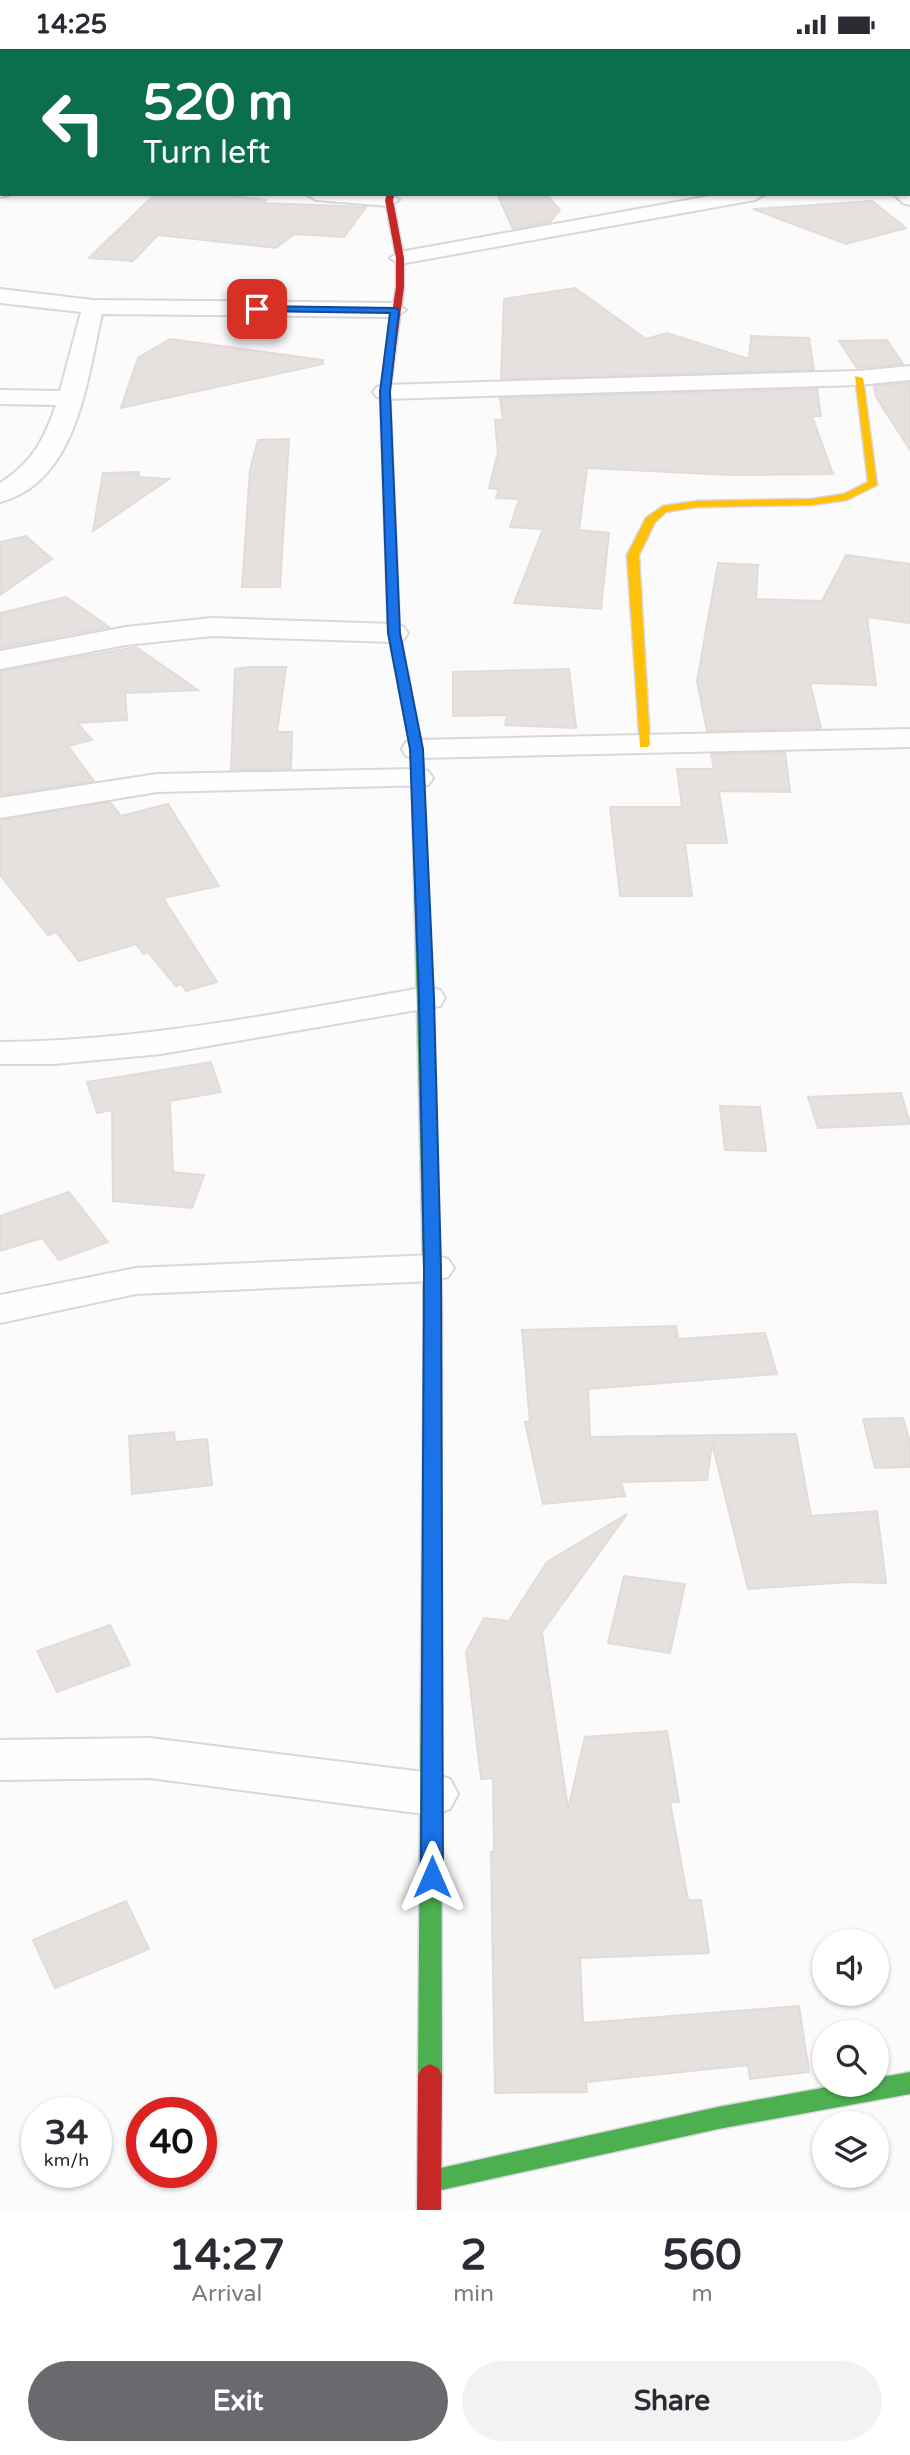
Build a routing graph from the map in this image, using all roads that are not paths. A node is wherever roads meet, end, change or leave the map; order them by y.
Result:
1 (365, 196) edge
2 (744, 196) edge
3 (390, 197) edge
4 (400, 258) junction
5 (0, 296) edge
6 (93, 307) junction
7 (395, 310) junction
8 (910, 373) edge
9 (858, 378) junction
10 (385, 392) junction
11 (0, 397) edge
12 (70, 398) junction
13 (0, 494) edge
14 (394, 633) junction
15 (0, 660) edge
16 (910, 738) edge
17 (644, 744) junction
18 (417, 763) junction
19 (0, 809) edge
20 (427, 998) junction
21 (0, 1053) edge
22 (433, 1268) junction
23 (0, 1309) edge
24 (0, 1761) edge
25 (432, 1794) junction
26 (910, 2083) edge
27 (432, 2181) junction
28 (429, 2210) edge

1 - 3 street
2 - 4 street
3 - 4 street
4 - 7 street
5 - 6 street
6 - 7 street
6 - 12 street
7 - 10 street
8 - 9 street
9 - 10 street
9 - 17 street
10 - 14 street
11 - 12 street
12 - 13 street
14 - 15 street
14 - 18 street
16 - 17 street
17 - 18 street
18 - 19 street
18 - 20 street
20 - 21 street
20 - 22 street
22 - 23 street
22 - 25 street
24 - 25 street
25 - 27 street
26 - 27 street
27 - 28 street

